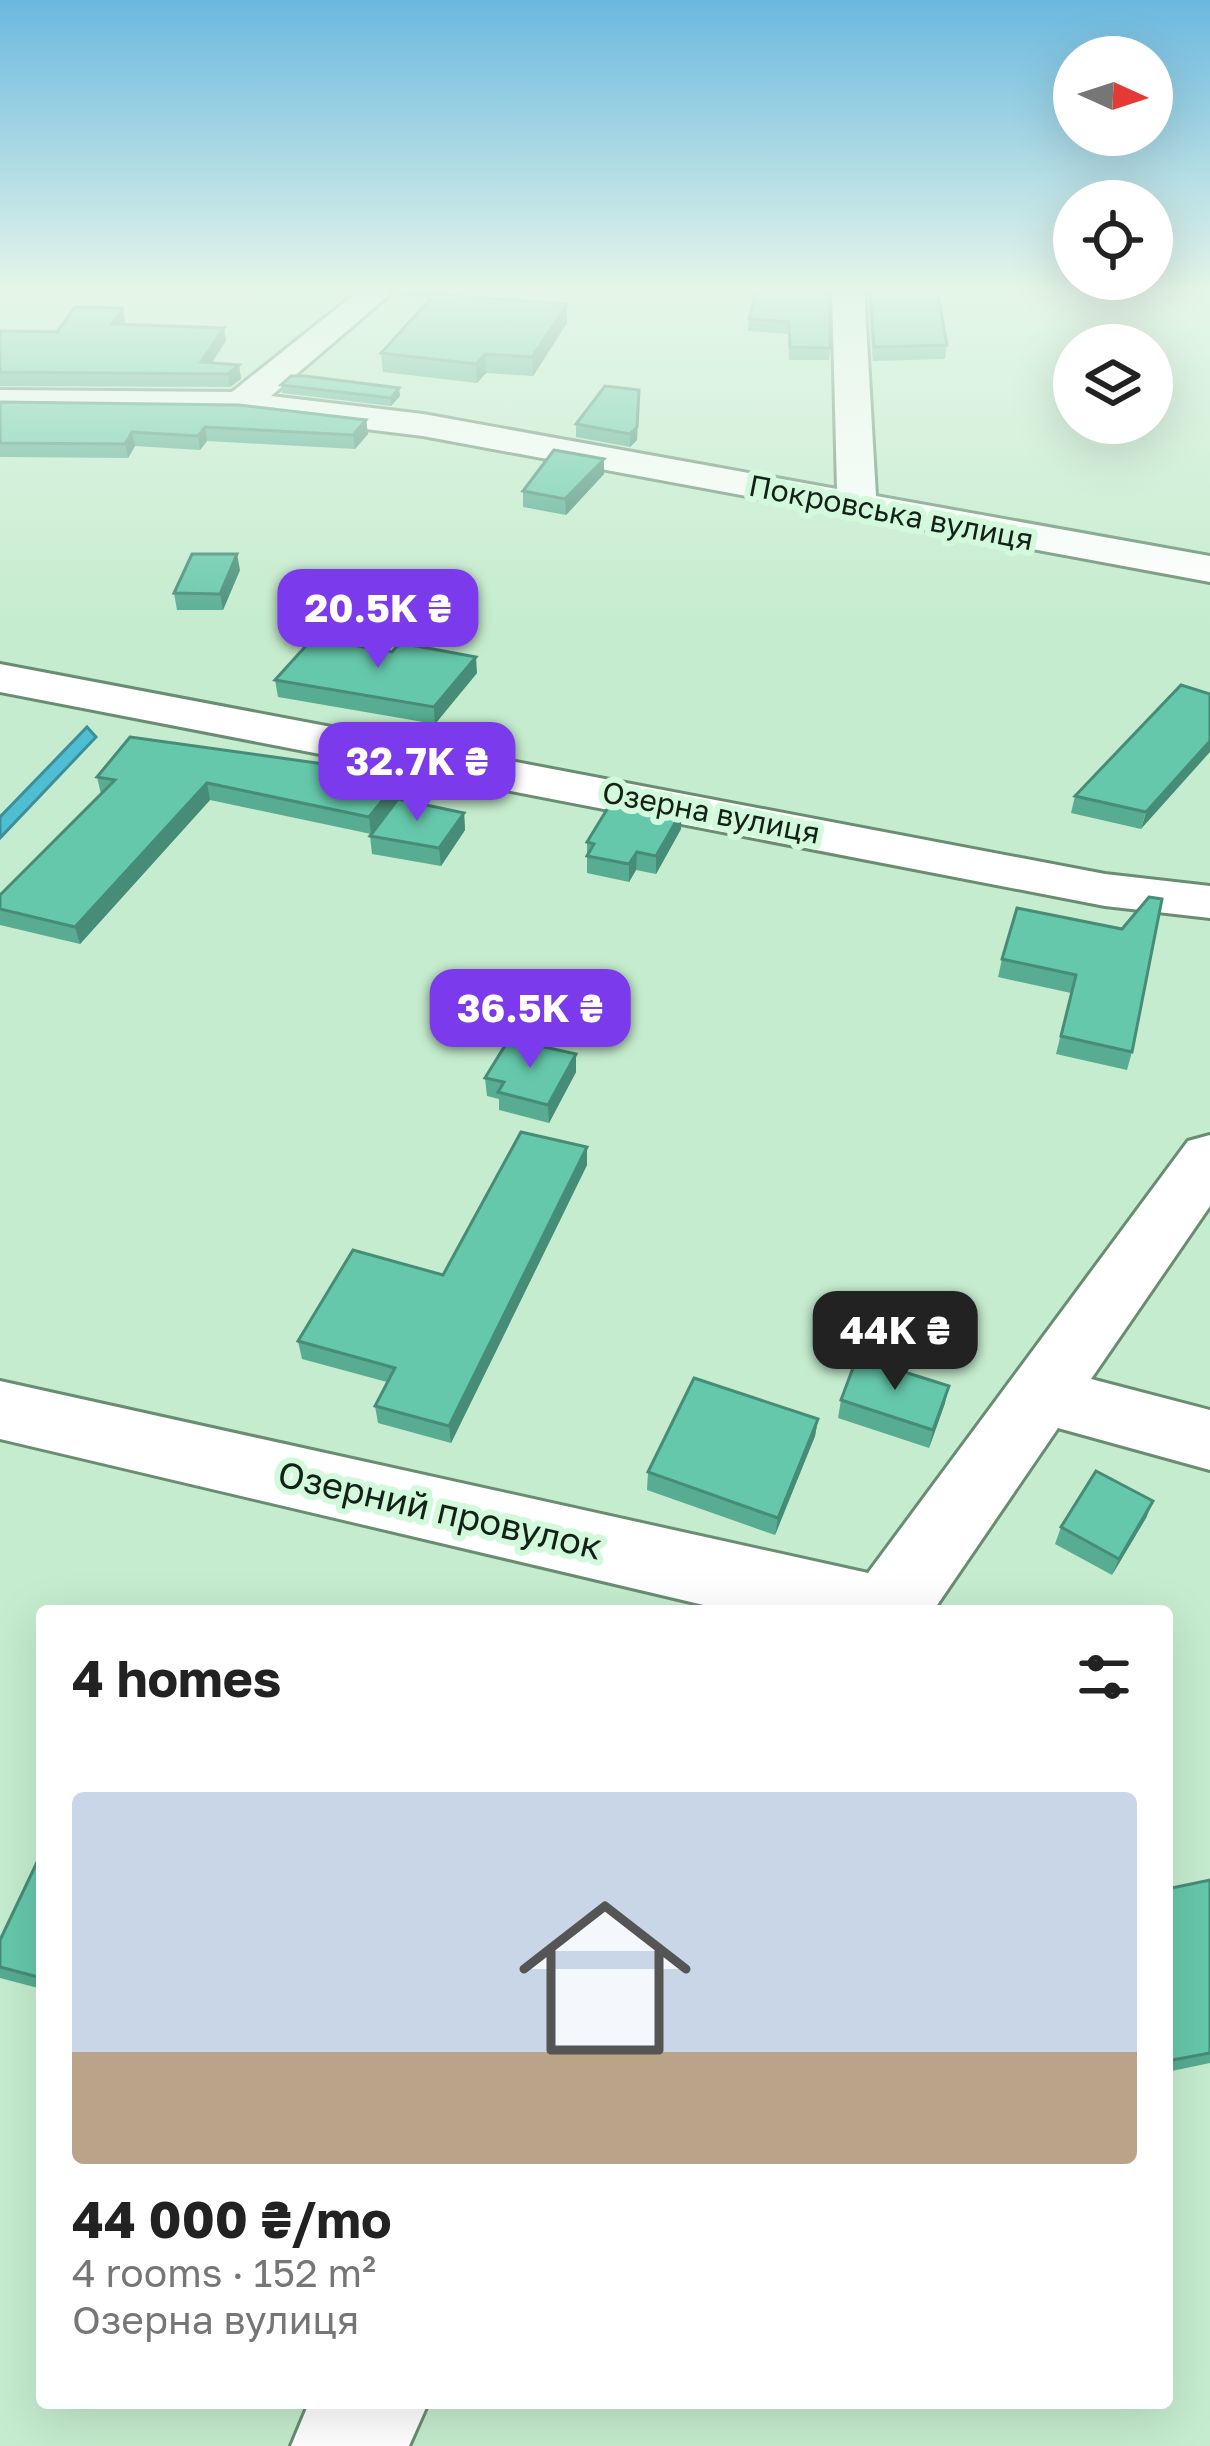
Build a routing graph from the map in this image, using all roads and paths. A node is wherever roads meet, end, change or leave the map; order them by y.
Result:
1 (242, 403) edge
2 (852, 403) edge
3 (856, 507) junction
4 (1210, 569) edge
5 (0, 678) edge
6 (1210, 902) edge
7 (1210, 1157) edge
8 (1038, 1394) junction
9 (0, 1410) edge
10 (1210, 1440) edge
11 (857, 1605) edge
12 (887, 1605) edge
13 (370, 2409) edge
14 (346, 2446) edge

1 - 3 street, Покровська вулиця
2 - 3 street
3 - 4 street, Покровська вулиця
5 - 6 street, Озерна вулиця
7 - 8 street
8 - 10 street
8 - 12 street
9 - 11 street, Озерний провулок
13 - 14 street

